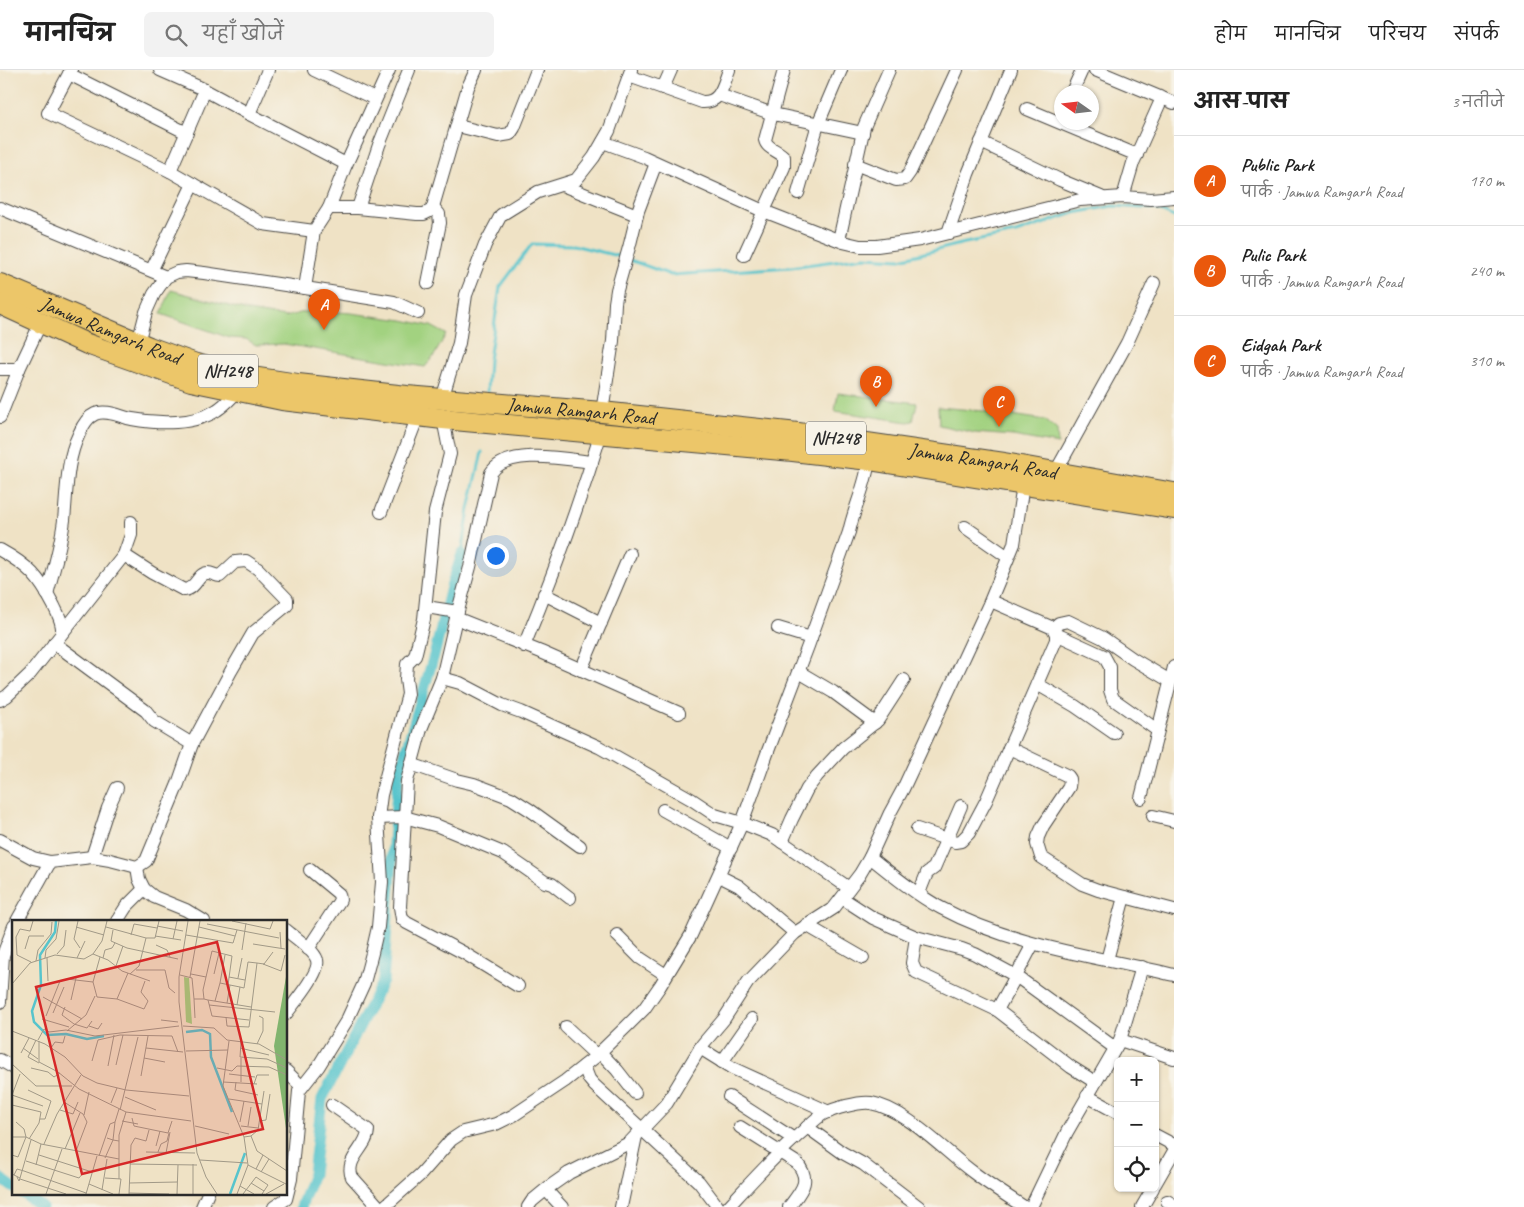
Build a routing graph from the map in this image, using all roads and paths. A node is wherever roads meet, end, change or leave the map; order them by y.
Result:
1 (160, 70) edge
2 (268, 70) edge
3 (314, 70) edge
4 (389, 70) edge
5 (409, 70) edge
6 (476, 70) edge
7 (537, 70) edge
8 (671, 70) edge
9 (729, 70) edge
10 (784, 70) edge
11 (841, 70) edge
12 (889, 70) edge
13 (957, 70) edge
14 (1011, 70) edge
15 (1082, 70) edge
16 (1095, 70) edge
17 (70, 72) edge
18 (630, 73) edge
19 (1122, 76) edge
20 (1075, 85) edge
21 (663, 88) junction
22 (205, 90) junction
23 (719, 95) junction
24 (1162, 98) junction
25 (375, 99) junction
26 (1174, 103) edge
27 (1027, 109) dead end
28 (248, 114) junction
29 (772, 114) junction
30 (1054, 118) edge
31 (818, 124) junction
32 (458, 126) junction
33 (1082, 130) edge
34 (863, 132) junction
35 (187, 133) junction
36 (603, 142) junction
37 (981, 142) junction
38 (1137, 155) junction
39 (656, 163) junction
40 (346, 164) junction
41 (855, 164) junction
42 (170, 171) junction
43 (193, 184) junction
44 (562, 185) junction
45 (798, 193) dead end
46 (1123, 197) junction
47 (1174, 197) edge
48 (1103, 198) junction
49 (433, 207) junction
50 (0, 208) edge
51 (329, 208) junction
52 (358, 208) junction
53 (764, 211) junction
54 (637, 215) junction
55 (314, 231) junction
56 (948, 233) junction
57 (839, 240) junction
58 (744, 254) dead end
59 (152, 269) junction
60 (166, 277) junction
61 (428, 283) dead end
62 (1154, 283) dead end
63 (0, 284) edge
64 (305, 288) junction
65 (0, 304) edge
66 (418, 313) dead end
67 (41, 322) junction
68 (143, 352) junction
69 (0, 369) edge
70 (19, 369) junction
71 (237, 392) junction
72 (442, 409) junction
73 (602, 412) junction
74 (418, 416) junction
75 (0, 417) edge
76 (601, 433) junction
77 (868, 460) junction
78 (592, 462) junction
79 (1055, 473) junction
80 (1023, 485) junction
81 (1174, 493) edge
82 (1174, 509) edge
83 (381, 512) dead end
84 (131, 522) dead end
85 (965, 527) dead end
86 (0, 550) edge
87 (630, 554) dead end
88 (124, 555) junction
89 (1008, 557) junction
90 (47, 594) junction
91 (544, 594) junction
92 (991, 601) junction
93 (431, 608) junction
94 (456, 614) junction
95 (601, 623) junction
96 (778, 628) dead end
97 (1055, 631) junction
98 (62, 632) junction
99 (811, 638) junction
100 (54, 643) junction
101 (524, 646) junction
102 (1174, 667) edge
103 (581, 670) junction
104 (799, 672) junction
105 (442, 678) junction
106 (904, 680) dead end
107 (1170, 681) junction
108 (1037, 684) junction
109 (0, 700) edge
110 (678, 713) dead end
111 (875, 723) junction
112 (1158, 730) junction
113 (1114, 733) dead end
114 (192, 744) junction
115 (1009, 748) junction
116 (411, 764) junction
117 (117, 788) dead end
118 (1141, 798) dead end
119 (961, 806) dead end
120 (664, 810) dead end
121 (1153, 816) dead end
122 (401, 817) junction
123 (381, 818) junction
124 (1174, 821) edge
125 (742, 823) junction
126 (917, 829) dead end
127 (947, 839) junction
128 (0, 840) edge
129 (782, 842) junction
130 (580, 846) dead end
131 (731, 848) junction
132 (92, 857) junction
133 (870, 857) junction
134 (50, 862) junction
135 (137, 867) junction
136 (310, 870) dead end
137 (719, 876) junction
138 (144, 889) junction
139 (845, 893) junction
140 (919, 893) junction
141 (1124, 897) junction
142 (570, 898) dead end
143 (1174, 910) edge
144 (17, 920) edge
145 (118, 920) edge
146 (202, 920) edge
147 (806, 925) junction
148 (288, 932) edge
149 (795, 932) junction
150 (616, 935) dead end
151 (12, 936) edge
152 (916, 937) junction
153 (1033, 944) junction
154 (308, 949) junction
155 (8, 957) edge
156 (863, 958) dead end
157 (1107, 960) junction
158 (1142, 967) junction
159 (666, 975) junction
160 (1174, 975) edge
161 (1016, 976) junction
162 (518, 986) dead end
163 (0, 1002) edge
164 (997, 1010) junction
165 (288, 1011) edge
166 (752, 1019) dead end
167 (566, 1027) dead end
168 (1118, 1044) junction
169 (700, 1048) junction
170 (599, 1054) junction
171 (1174, 1058) edge
172 (0, 1060) edge
173 (722, 1062) junction
174 (584, 1066) junction
175 (12, 1067) edge
176 (288, 1073) edge
177 (1095, 1082) junction
178 (302, 1087) junction
179 (635, 1093) dead end
180 (1087, 1096) junction
181 (729, 1097) dead end
182 (332, 1105) dead end
183 (829, 1112) junction
184 (1114, 1112) edge
185 (740, 1127) dead end
186 (807, 1127) junction
187 (640, 1133) junction
188 (1159, 1137) edge
189 (794, 1139) junction
190 (1174, 1145) edge
191 (1174, 1151) edge
192 (779, 1152) junction
193 (1159, 1177) edge
194 (546, 1190) junction
195 (288, 1191) edge
196 (1150, 1192) edge
197 (208, 1194) edge
198 (287, 1194) edge
199 (202, 1207) edge
200 (274, 1207) edge
201 (379, 1207) edge
202 (384, 1207) edge
203 (528, 1207) edge
204 (562, 1207) edge
205 (620, 1207) edge
206 (718, 1207) edge
207 (728, 1207) edge
208 (790, 1207) edge
209 (919, 1207) edge
210 (1024, 1207) edge
211 (1031, 1207) edge
212 (1142, 1207) edge

1 - 22 street
2 - 28 street
3 - 25 street
4 - 25 street
5 - 52 street
6 - 32 street
7 - 32 street
8 - 21 street
9 - 23 street
10 - 29 street
11 - 31 street
12 - 34 street
13 - 41 street
14 - 37 street
15 - 20 street
16 - 19 street
17 - 35 street
17 - 42 street
18 - 21 street
18 - 36 street
19 - 24 street
21 - 23 street
22 - 28 street
22 - 35 street
23 - 29 street
24 - 26 street
24 - 38 street
25 - 40 street
27 - 30 street
28 - 40 street
29 - 31 street
29 - 53 street
31 - 34 street
31 - 45 street
32 - 49 street
33 - 38 street
34 - 41 street
35 - 42 street
36 - 39 street
36 - 44 street
37 - 48 street
37 - 56 street
38 - 46 street
39 - 53 street
39 - 54 street
40 - 51 street
41 - 57 street
42 - 43 street
43 - 55 street
43 - 59 street
44 - 54 street
44 - 72 street
46 - 47 street
46 - 48 street
48 - 56 street
49 - 52 street
49 - 61 street
50 - 59 street
51 - 52 street
51 - 55 street
53 - 57 street
53 - 58 street
54 - 73 street
55 - 64 street
56 - 57 street
59 - 60 street
60 - 64 street
60 - 68 street
62 - 79 street
63 - 68 highway, Jamwa Ramgarh Road / NH248
64 - 66 street
65 - 67 highway, Jamwa Ramgarh Road / NH248
67 - 68 highway, Jamwa Ramgarh Road / NH248
67 - 70 street
68 - 71 highway, Jamwa Ramgarh Road / NH248
68 - 72 highway, Jamwa Ramgarh Road / NH248
69 - 70 street
70 - 75 street
71 - 74 highway, Jamwa Ramgarh Road / NH248
71 - 90 street
72 - 73 highway, Jamwa Ramgarh Road / NH248
72 - 74 highway, Jamwa Ramgarh Road / NH248
72 - 76 highway, Jamwa Ramgarh Road / NH248
72 - 93 street
73 - 79 highway, Jamwa Ramgarh Road / NH248
74 - 83 street
76 - 77 highway, Jamwa Ramgarh Road / NH248
76 - 78 street
77 - 80 highway, Jamwa Ramgarh Road / NH248
77 - 99 street
78 - 91 street
78 - 94 street
79 - 81 highway, Jamwa Ramgarh Road / NH248
80 - 82 highway, Jamwa Ramgarh Road / NH248
80 - 89 street
84 - 88 street
85 - 89 street
86 - 90 street
87 - 95 street
88 - 98 street
88 - 114 street
89 - 92 street
90 - 98 street
91 - 95 street
91 - 101 street
92 - 97 street
92 - 133 street
93 - 94 street
93 - 123 street
94 - 101 street
94 - 105 street
95 - 103 street
96 - 99 street
97 - 107 street
97 - 108 street
97 - 112 street
98 - 100 street
99 - 104 street
100 - 109 street
100 - 114 street
101 - 103 street
102 - 107 street
103 - 110 street
104 - 111 street
104 - 125 street
105 - 116 street
105 - 125 street
106 - 111 street
107 - 112 street
108 - 113 street
108 - 115 street
111 - 129 street
112 - 118 street
114 - 135 street
115 - 127 street
115 - 141 street
116 - 122 street
116 - 130 street
117 - 132 street
119 - 127 street
120 - 131 street
121 - 124 street
122 - 123 street
122 - 142 street
122 - 162 street
123 - 178 street
125 - 129 street
125 - 131 street
126 - 127 street
127 - 140 street
128 - 134 street
129 - 139 street
131 - 137 street
132 - 134 street
132 - 135 street
133 - 139 street
133 - 140 street
134 - 144 street
135 - 138 street
136 - 154 street
137 - 149 street
137 - 159 street
138 - 145 street
138 - 146 street
139 - 147 street
139 - 152 street
140 - 153 street
141 - 143 street
141 - 157 street
147 - 149 street
147 - 156 street
148 - 154 street
149 - 169 street
150 - 159 street
151 - 155 street
152 - 161 street
152 - 164 street
153 - 157 street
153 - 161 street
154 - 165 street
155 - 163 street
157 - 158 street
158 - 160 street
158 - 168 street
159 - 170 street
161 - 164 street
161 - 168 street
164 - 177 street
166 - 173 street
167 - 170 street
168 - 171 street
168 - 177 street
169 - 173 street
169 - 187 street
170 - 174 street
170 - 179 street
172 - 175 street
173 - 183 street
174 - 187 street
174 - 202 street
176 - 178 street
177 - 180 street
178 - 195 street
180 - 184 street
180 - 211 street
181 - 189 street
182 - 201 street
183 - 186 street
183 - 210 street
185 - 192 street
186 - 189 street
186 - 209 street
187 - 194 street
187 - 205 street
187 - 206 street
188 - 190 street
189 - 192 street
191 - 193 street
192 - 207 street
192 - 208 street
194 - 203 street
194 - 204 street
196 - 212 street
197 - 199 street
198 - 200 street

